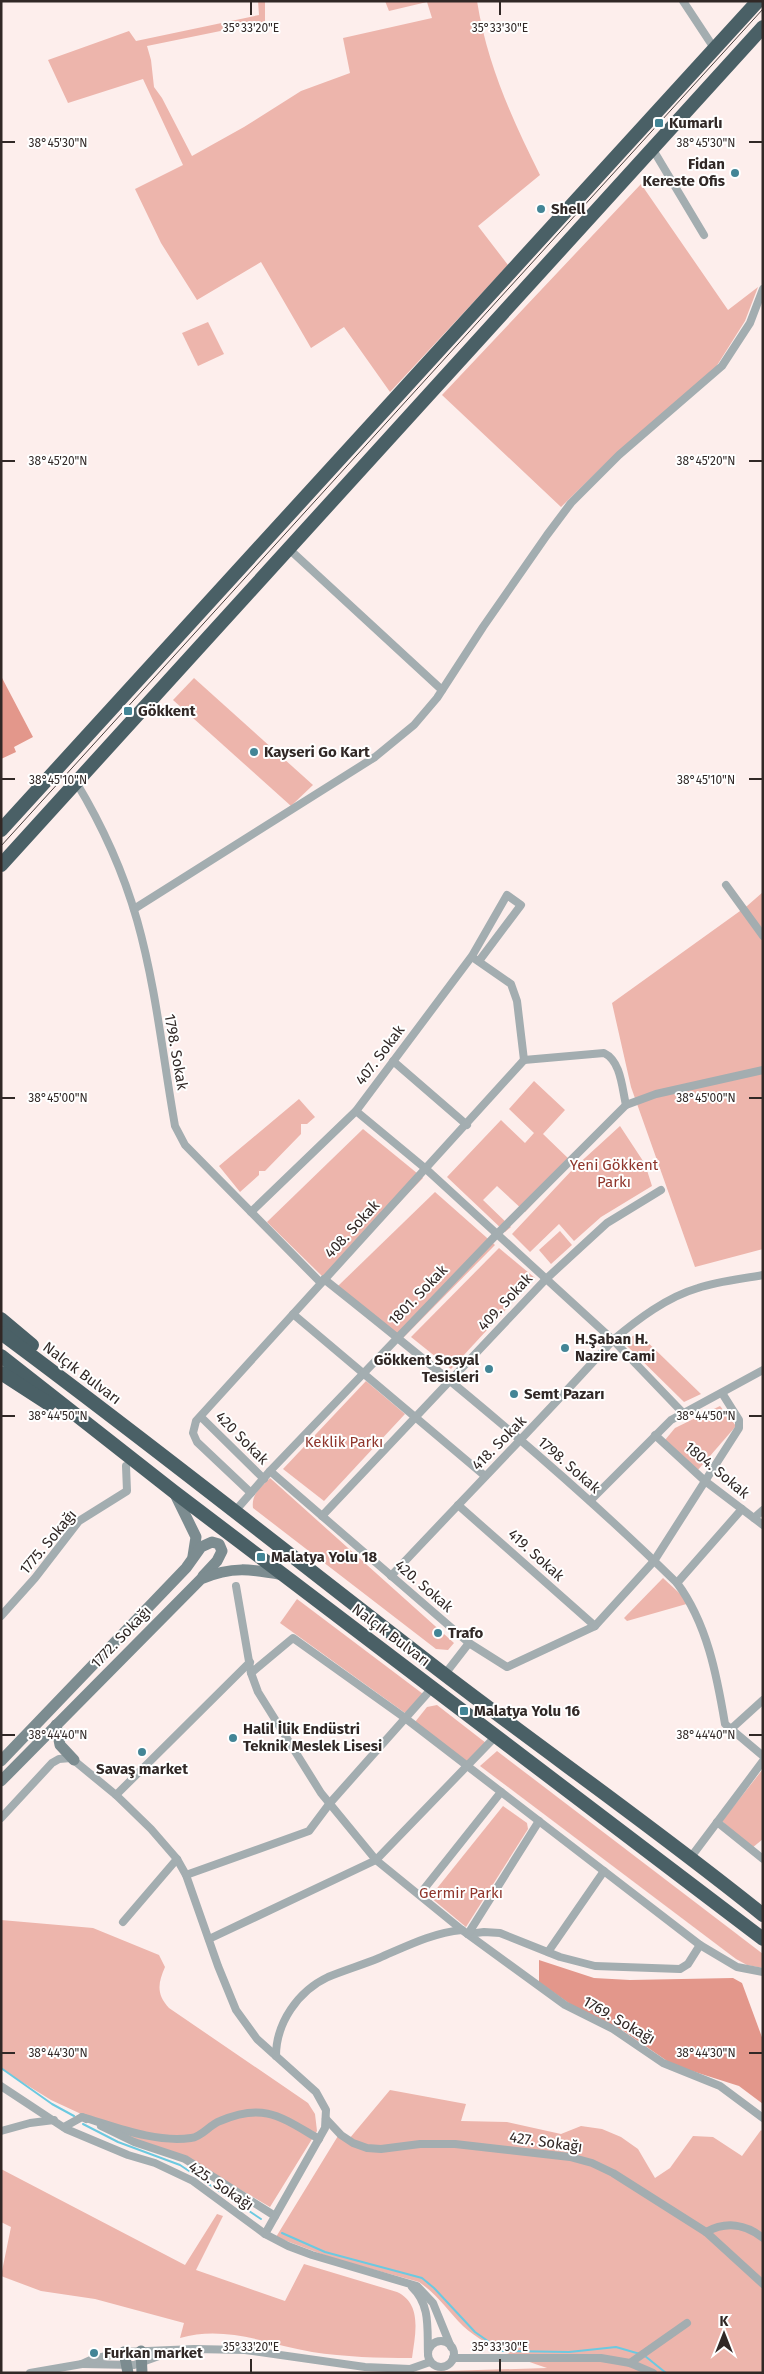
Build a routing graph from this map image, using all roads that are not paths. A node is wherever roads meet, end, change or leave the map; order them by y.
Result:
1 (684, 1) edge
2 (758, 1) edge
3 (763, 27) edge
4 (714, 48) junction
5 (652, 148) junction
6 (704, 234) dead end
7 (763, 289) edge
8 (289, 549) junction
9 (442, 690) junction
10 (76, 782) junction
11 (1, 830) edge
12 (1, 865) edge
13 (726, 885) dead end
14 (134, 909) junction
15 (763, 936) edge
16 (472, 956) junction
17 (479, 961) junction
18 (524, 1060) junction
19 (394, 1061) junction
20 (763, 1070) edge
21 (626, 1105) junction
22 (356, 1111) junction
23 (467, 1125) junction
24 (426, 1169) junction
25 (660, 1190) dead end
26 (251, 1212) junction
27 (497, 1234) junction
28 (763, 1275) edge
29 (546, 1278) junction
30 (323, 1281) junction
31 (293, 1314) junction
32 (1, 1319) edge
33 (1, 1333) edge
34 (397, 1337) junction
35 (613, 1340) junction
36 (1, 1356) edge
37 (1, 1367) edge
38 (763, 1370) edge
39 (1, 1373) edge
40 (363, 1373) junction
41 (451, 1380) junction
42 (81, 1392) junction
43 (722, 1393) junction
44 (45, 1401) junction
45 (683, 1413) junction
46 (201, 1416) junction
47 (417, 1417) junction
48 (655, 1435) junction
49 (521, 1441) junction
50 (126, 1466) junction
51 (270, 1472) junction
52 (485, 1476) junction
53 (264, 1479) junction
54 (704, 1481) junction
55 (173, 1491) junction
56 (251, 1493) junction
57 (590, 1502) junction
58 (458, 1505) junction
59 (742, 1509) junction
60 (236, 1510) junction
61 (763, 1510) edge
62 (322, 1516) junction
63 (754, 1518) junction
64 (763, 1525) edge
65 (192, 1560) junction
66 (654, 1561) junction
67 (286, 1576) junction
68 (391, 1576) junction
69 (201, 1579) junction
70 (677, 1583) junction
71 (236, 1586) dead end
72 (1, 1616) edge
73 (594, 1626) junction
74 (469, 1643) junction
75 (250, 1662) junction
76 (251, 1672) junction
77 (445, 1674) junction
78 (433, 1687) junction
79 (763, 1700) edge
80 (405, 1718) junction
81 (56, 1725) junction
82 (731, 1729) junction
83 (496, 1736) junction
84 (60, 1746) junction
85 (32, 1749) junction
86 (763, 1756) edge
87 (74, 1760) junction
88 (1, 1761) edge
89 (763, 1761) edge
90 (467, 1765) junction
91 (1, 1781) edge
92 (501, 1792) junction
93 (116, 1796) junction
94 (330, 1803) junction
95 (1, 1818) edge
96 (539, 1820) junction
97 (717, 1822) junction
98 (763, 1848) edge
99 (756, 1853) junction
100 (691, 1857) junction
101 (177, 1859) junction
102 (763, 1859) edge
103 (376, 1860) junction
104 (604, 1871) junction
105 (186, 1875) junction
106 (420, 1894) junction
107 (763, 1915) edge
108 (123, 1922) dead end
109 (465, 1932) junction
110 (208, 1939) junction
111 (763, 1939) edge
112 (700, 1945) junction
113 (548, 1952) junction
114 (763, 1972) edge
115 (276, 2056) junction
116 (1, 2086) edge
117 (82, 2117) junction
118 (763, 2118) edge
119 (326, 2119) junction
120 (54, 2120) junction
121 (64, 2127) junction
122 (1, 2131) edge
123 (319, 2139) junction
124 (276, 2216) junction
125 (706, 2232) junction
126 (265, 2234) junction
127 (763, 2238) edge
128 (404, 2281) junction
129 (763, 2284) edge
130 (687, 2323) dead end
131 (451, 2346) junction
132 (141, 2351) junction
133 (172, 2351) junction
134 (124, 2352) junction
135 (429, 2358) junction
136 (453, 2358) junction
137 (630, 2363) junction
138 (82, 2364) junction
139 (142, 2368) edge
140 (127, 2369) edge
141 (30, 2373) edge
142 (654, 2373) edge

1 - 4 street
2 - 4 highway
3 - 5 highway
4 - 11 highway
5 - 6 street
5 - 8 highway
7 - 9 street
8 - 9 street
8 - 10 highway
9 - 14 street
10 - 12 highway
10 - 14 street, 1798. Sokak
13 - 15 street
14 - 26 street, 1798. Sokak
16 - 17 street
16 - 17 street, 407. Sokak
16 - 19 street, 407. Sokak
17 - 18 street
18 - 21 street
18 - 23 street, 408. Sokak
19 - 22 street, 407. Sokak
19 - 23 street
20 - 21 street
21 - 27 street, 1801. Sokak
22 - 24 street
22 - 26 street, 407. Sokak
23 - 24 street, 408. Sokak
24 - 27 street
24 - 30 street, 408. Sokak
25 - 29 street, 409. Sokak
26 - 30 street, 1798. Sokak
27 - 29 street
27 - 34 street, 1801. Sokak
28 - 35 street, 418. Sokak
29 - 35 street
29 - 41 street, 409. Sokak
30 - 31 street, 408. Sokak
30 - 34 street, 1798. Sokak
31 - 40 street
31 - 46 street, 408. Sokak
32 - 42 highway
33 - 42 highway, Nalçık Bulvarı
34 - 40 street, 1801. Sokak
34 - 41 street, 1798. Sokak
35 - 45 street
35 - 49 street, 418. Sokak
36 - 55 highway, Nalçık Bulvarı
37 - 44 highway
38 - 43 street
39 - 44 highway
40 - 47 street
40 - 51 street, 1801. Sokak
41 - 47 street, 409. Sokak
41 - 49 street, 1798. Sokak
42 - 60 highway, Nalçık Bulvarı
43 - 45 street
43 - 54 street
44 - 50 highway
45 - 48 street
46 - 53 street, 420 Sokak
46 - 56 street
47 - 52 street
47 - 62 street, 409. Sokak
48 - 54 street, 1804. Sokak
48 - 57 street
49 - 52 street, 418. Sokak
49 - 57 street, 1798. Sokak
50 - 55 highway
50 - 72 street, 1775. Sokağı
51 - 53 street, 1801. Sokak
51 - 62 street, 420. Sokak
52 - 58 street, 418. Sokak
53 - 56 street, 1801. Sokak
54 - 59 street, 1804. Sokak
54 - 66 street
55 - 65 street
55 - 67 highway, Nalçık Bulvarı
56 - 60 street, 1801. Sokak
57 - 66 street, 1798. Sokak
58 - 68 street, 418. Sokak
58 - 73 street, 419. Sokak
59 - 63 street, 1804. Sokak
59 - 70 street
60 - 77 highway, Nalçık Bulvarı
61 - 63 street
62 - 68 street, 420. Sokak
63 - 64 street, 1804. Sokak
65 - 69 street, 1772. Sokağı
65 - 88 street, 1772. Sokağı
66 - 70 street, 1798. Sokak
66 - 73 street
67 - 69 street, 1772. Sokağı
67 - 78 highway, Nalçık Bulvarı
68 - 74 street, 420. Sokak
69 - 81 street, 1772. Sokağı
70 - 82 street, 1798. Sokak
71 - 75 street, 1769. Sokağı
73 - 74 street, 420. Sokak
74 - 77 street
75 - 76 street, 1769. Sokağı
75 - 93 street
76 - 80 street
76 - 94 street, 1769. Sokağı
77 - 100 highway, Nalçık Bulvarı
78 - 80 street
78 - 83 highway, Nalçık Bulvarı
79 - 82 street
80 - 90 street
80 - 94 street
81 - 84 street
81 - 85 street, 1772. Sokağı
82 - 86 street
83 - 90 street
83 - 111 highway, Nalçık Bulvarı
84 - 85 street
84 - 87 street
85 - 91 street, 1772. Sokağı
87 - 93 street
87 - 95 street
89 - 97 street
90 - 92 street
90 - 103 street
92 - 96 street
92 - 106 street
93 - 101 street
94 - 103 street, 1769. Sokağı
94 - 105 street
96 - 104 street
96 - 109 street
97 - 99 street
97 - 100 street
98 - 99 street
99 - 102 street
100 - 107 highway, Nalçık Bulvarı
101 - 105 street
101 - 108 street
103 - 106 street, 1769. Sokağı
103 - 110 street
104 - 112 street
104 - 113 street
105 - 110 street
106 - 109 street, 1769. Sokağı
109 - 113 street
109 - 115 street
109 - 118 street, 1769. Sokağı
110 - 115 street
112 - 113 street
112 - 114 street
115 - 119 street
116 - 120 street, 425. Sokağı
117 - 121 street
117 - 123 street
117 - 124 street
119 - 123 street
119 - 125 street, 427. Sokağı
120 - 121 street, 425. Sokağı
120 - 122 street
121 - 126 street, 425. Sokağı
123 - 124 street
124 - 126 street
125 - 127 street
125 - 129 street, 427. Sokağı
126 - 128 street, 425. Sokağı
128 - 131 street, 425. Sokağı
128 - 135 street
130 - 137 street
131 - 135 street
131 - 136 street
132 - 133 street
132 - 134 street
132 - 139 street
133 - 135 street
133 - 139 street
134 - 138 street
134 - 140 street
135 - 136 street
136 - 137 street
137 - 142 street
138 - 140 street
138 - 141 street
139 - 140 street

